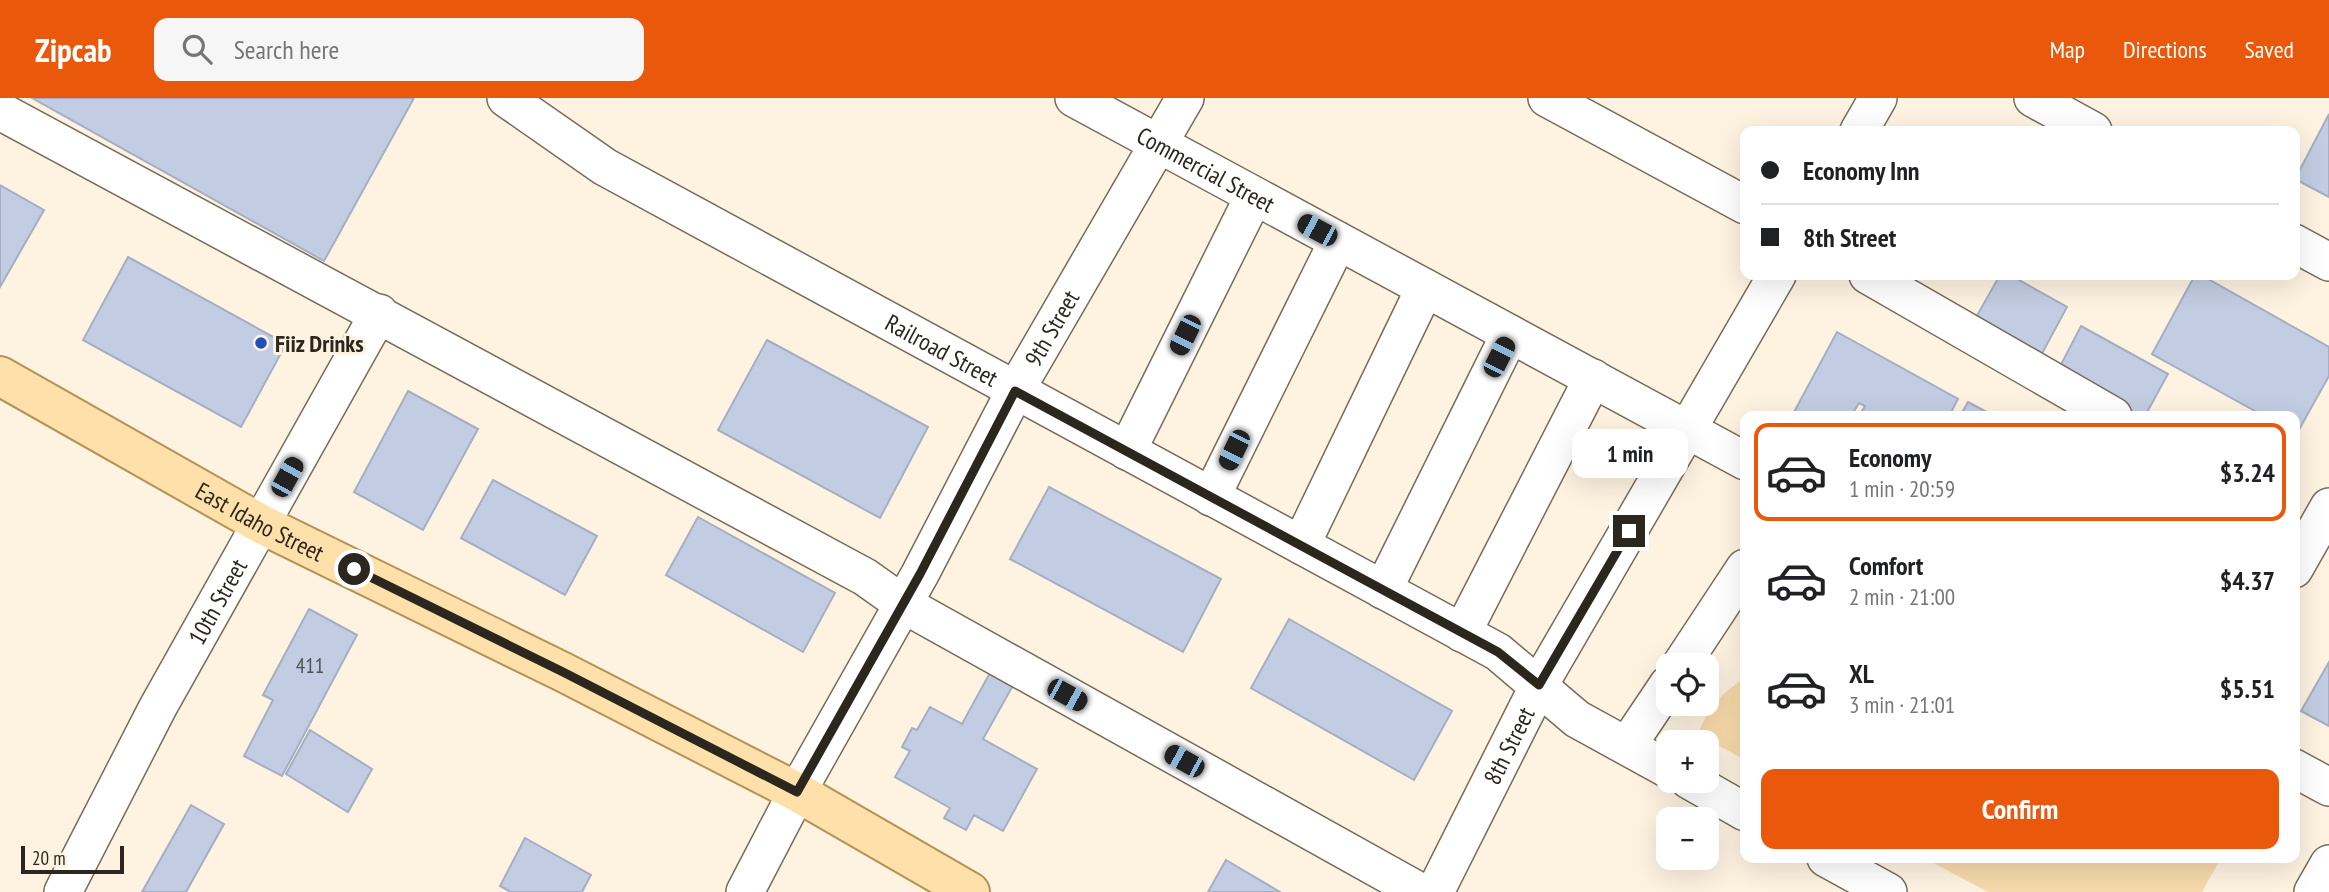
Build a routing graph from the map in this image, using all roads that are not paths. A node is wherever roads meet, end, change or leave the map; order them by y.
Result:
1 (506, 98) edge
2 (1074, 98) edge
3 (1185, 98) edge
4 (1547, 98) edge
5 (1878, 98) edge
6 (2033, 98) edge
7 (0, 111) edge
8 (1862, 126) edge
9 (2084, 126) edge
10 (1158, 145) junction
11 (1254, 196) junction
12 (1740, 202) edge
13 (1338, 241) junction
14 (2300, 246) edge
15 (2329, 262) edge
16 (1774, 280) edge
17 (1877, 280) edge
18 (1425, 288) junction
19 (379, 313) junction
20 (1510, 334) junction
21 (0, 376) edge
22 (1593, 378) junction
23 (1015, 391) junction
24 (2104, 411) edge
25 (1688, 429) junction
26 (1127, 451) junction
27 (1740, 458) edge
28 (1211, 497) junction
29 (2317, 523) edge
30 (261, 524) junction
31 (1301, 545) junction
32 (2300, 557) edge
33 (1740, 576) edge
34 (1382, 590) junction
35 (903, 604) junction
36 (1462, 633) junction
37 (1689, 653) edge
38 (1539, 685) junction
39 (1656, 703) edge
40 (1628, 746) junction
41 (1656, 762) edge
42 (2300, 771) edge
43 (2329, 787) edge
44 (797, 792) junction
45 (1712, 793) edge
46 (1740, 809) edge
47 (1835, 863) edge
48 (2329, 864) edge
49 (63, 892) edge
50 (745, 892) edge
51 (970, 892) edge
52 (1420, 892) edge
53 (1434, 892) edge
54 (1888, 892) edge
55 (2313, 892) edge

1 - 23 street, Railroad Street
2 - 10 street, Commercial Street
3 - 10 street, 9th Street
4 - 12 street
5 - 8 street
6 - 9 street
7 - 19 street
10 - 11 street, Commercial Street
10 - 23 street, 9th Street
11 - 13 street, Commercial Street
11 - 26 street
13 - 18 street, Commercial Street
13 - 28 street
14 - 15 street
16 - 25 street, 8th Street
17 - 24 street
18 - 20 street, Commercial Street
18 - 31 street
19 - 30 street, 10th Street
19 - 35 street
20 - 22 street, Commercial Street
20 - 34 street
21 - 30 main road, East Idaho Street
22 - 25 street, Commercial Street
22 - 36 street
23 - 26 street, Railroad Street
23 - 35 street, 9th Street
25 - 27 street, Commercial Street
25 - 38 street, 8th Street
26 - 28 street, Railroad Street
28 - 31 street, Railroad Street
29 - 32 street
30 - 44 main road, East Idaho Street
30 - 49 street, 10th Street
31 - 34 street, Railroad Street
33 - 37 street
34 - 36 street, Railroad Street
35 - 44 street, 9th Street
35 - 52 street
36 - 38 street, Railroad Street
38 - 40 street, Railroad Street
38 - 53 street, 8th Street
39 - 40 street
40 - 41 street, Railroad Street
42 - 43 street
44 - 50 street, 9th Street
44 - 51 main road, East Idaho Street
45 - 46 street
47 - 54 street
48 - 55 street

